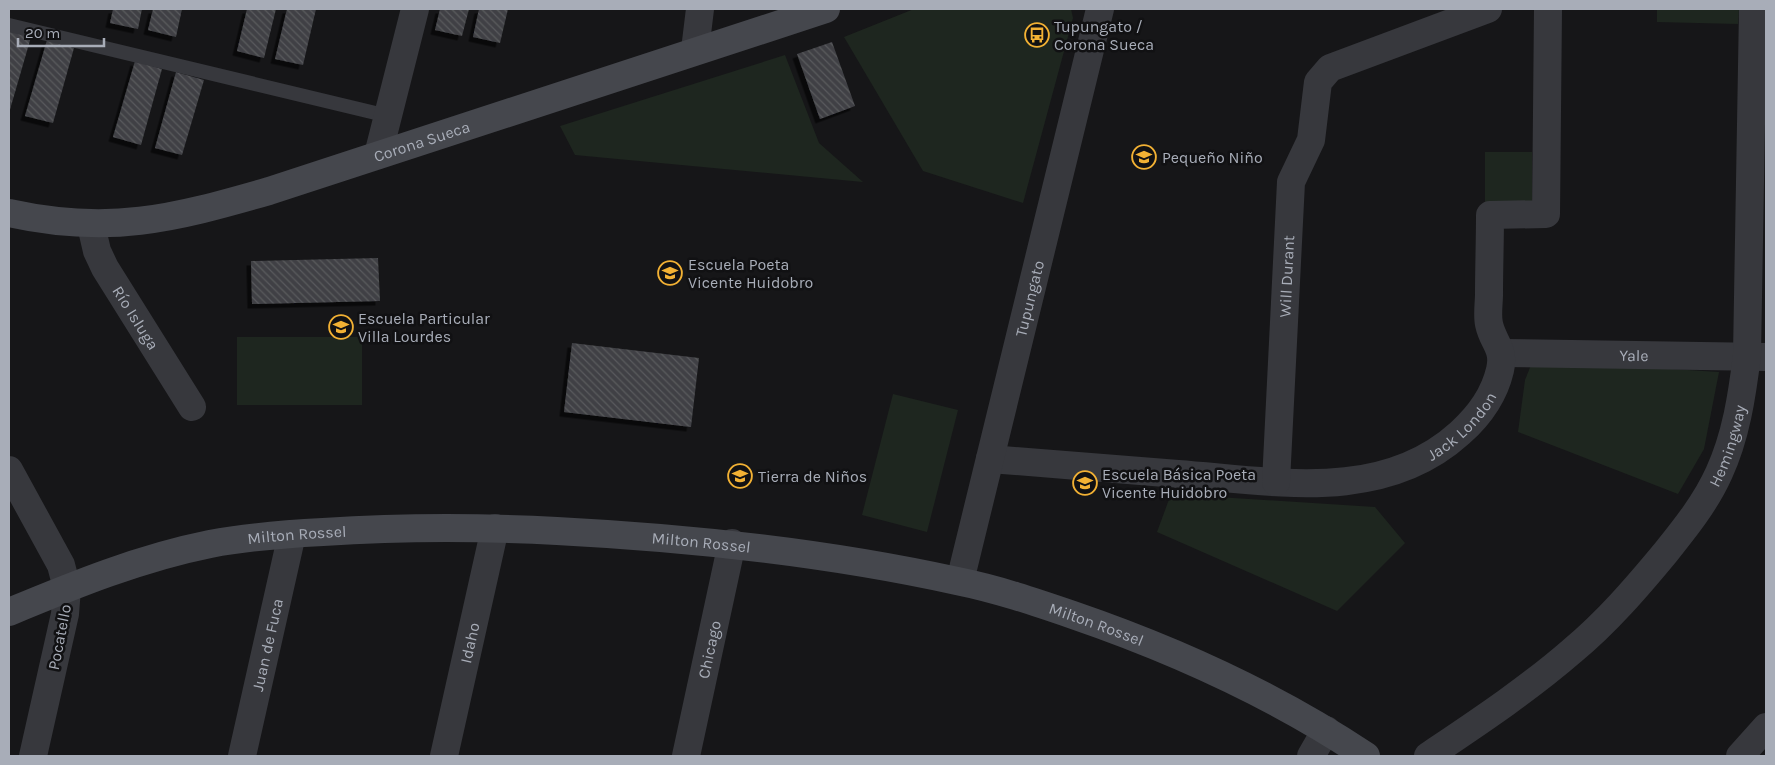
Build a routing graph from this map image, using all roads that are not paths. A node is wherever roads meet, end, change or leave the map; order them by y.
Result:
1 (414, 9) edge
2 (700, 9) edge
3 (826, 9) edge
4 (1488, 9) edge
5 (1548, 9) edge
6 (1752, 9) edge
7 (1097, 10) edge
8 (9, 25) edge
9 (696, 50) junction
10 (388, 116) junction
11 (378, 155) junction
12 (9, 212) edge
13 (90, 225) junction
14 (1502, 353) junction
15 (1757, 356) edge
16 (192, 407) dead end
17 (990, 459) junction
18 (9, 470) edge
19 (1276, 482) junction
20 (495, 528) junction
21 (292, 534) junction
22 (732, 544) junction
23 (960, 581) junction
24 (67, 588) junction
25 (9, 612) edge
26 (1766, 727) edge
27 (1326, 730) junction
28 (33, 756) edge
29 (242, 756) edge
30 (444, 756) edge
31 (687, 756) edge
32 (1311, 756) edge
33 (1366, 756) edge
34 (1428, 756) edge
35 (1740, 756) edge

1 - 10 street
2 - 9 street
3 - 9 street, Corona Sueca
4 - 19 street, Will Durant
5 - 14 street
6 - 15 street, Hemingway
7 - 17 street, Tupungato
8 - 10 lane
9 - 11 street, Corona Sueca
10 - 11 street
11 - 13 street, Corona Sueca
12 - 13 street, Corona Sueca
13 - 16 street, Río Isluga
14 - 15 street, Yale
14 - 19 street, Jack London
15 - 34 street, Hemingway
17 - 19 street, Jack London
17 - 23 street, Tupungato
18 - 24 street, Pocatello
20 - 21 street, Milton Rossel
20 - 22 street, Milton Rossel
20 - 30 street, Idaho
21 - 24 street, Milton Rossel
21 - 29 street, Juan de Fuca
22 - 23 street, Milton Rossel
22 - 31 street, Chicago
23 - 27 street, Milton Rossel
24 - 25 street, Milton Rossel
24 - 28 street, Pocatello
26 - 35 street
27 - 32 street
27 - 33 street, Milton Rossel

